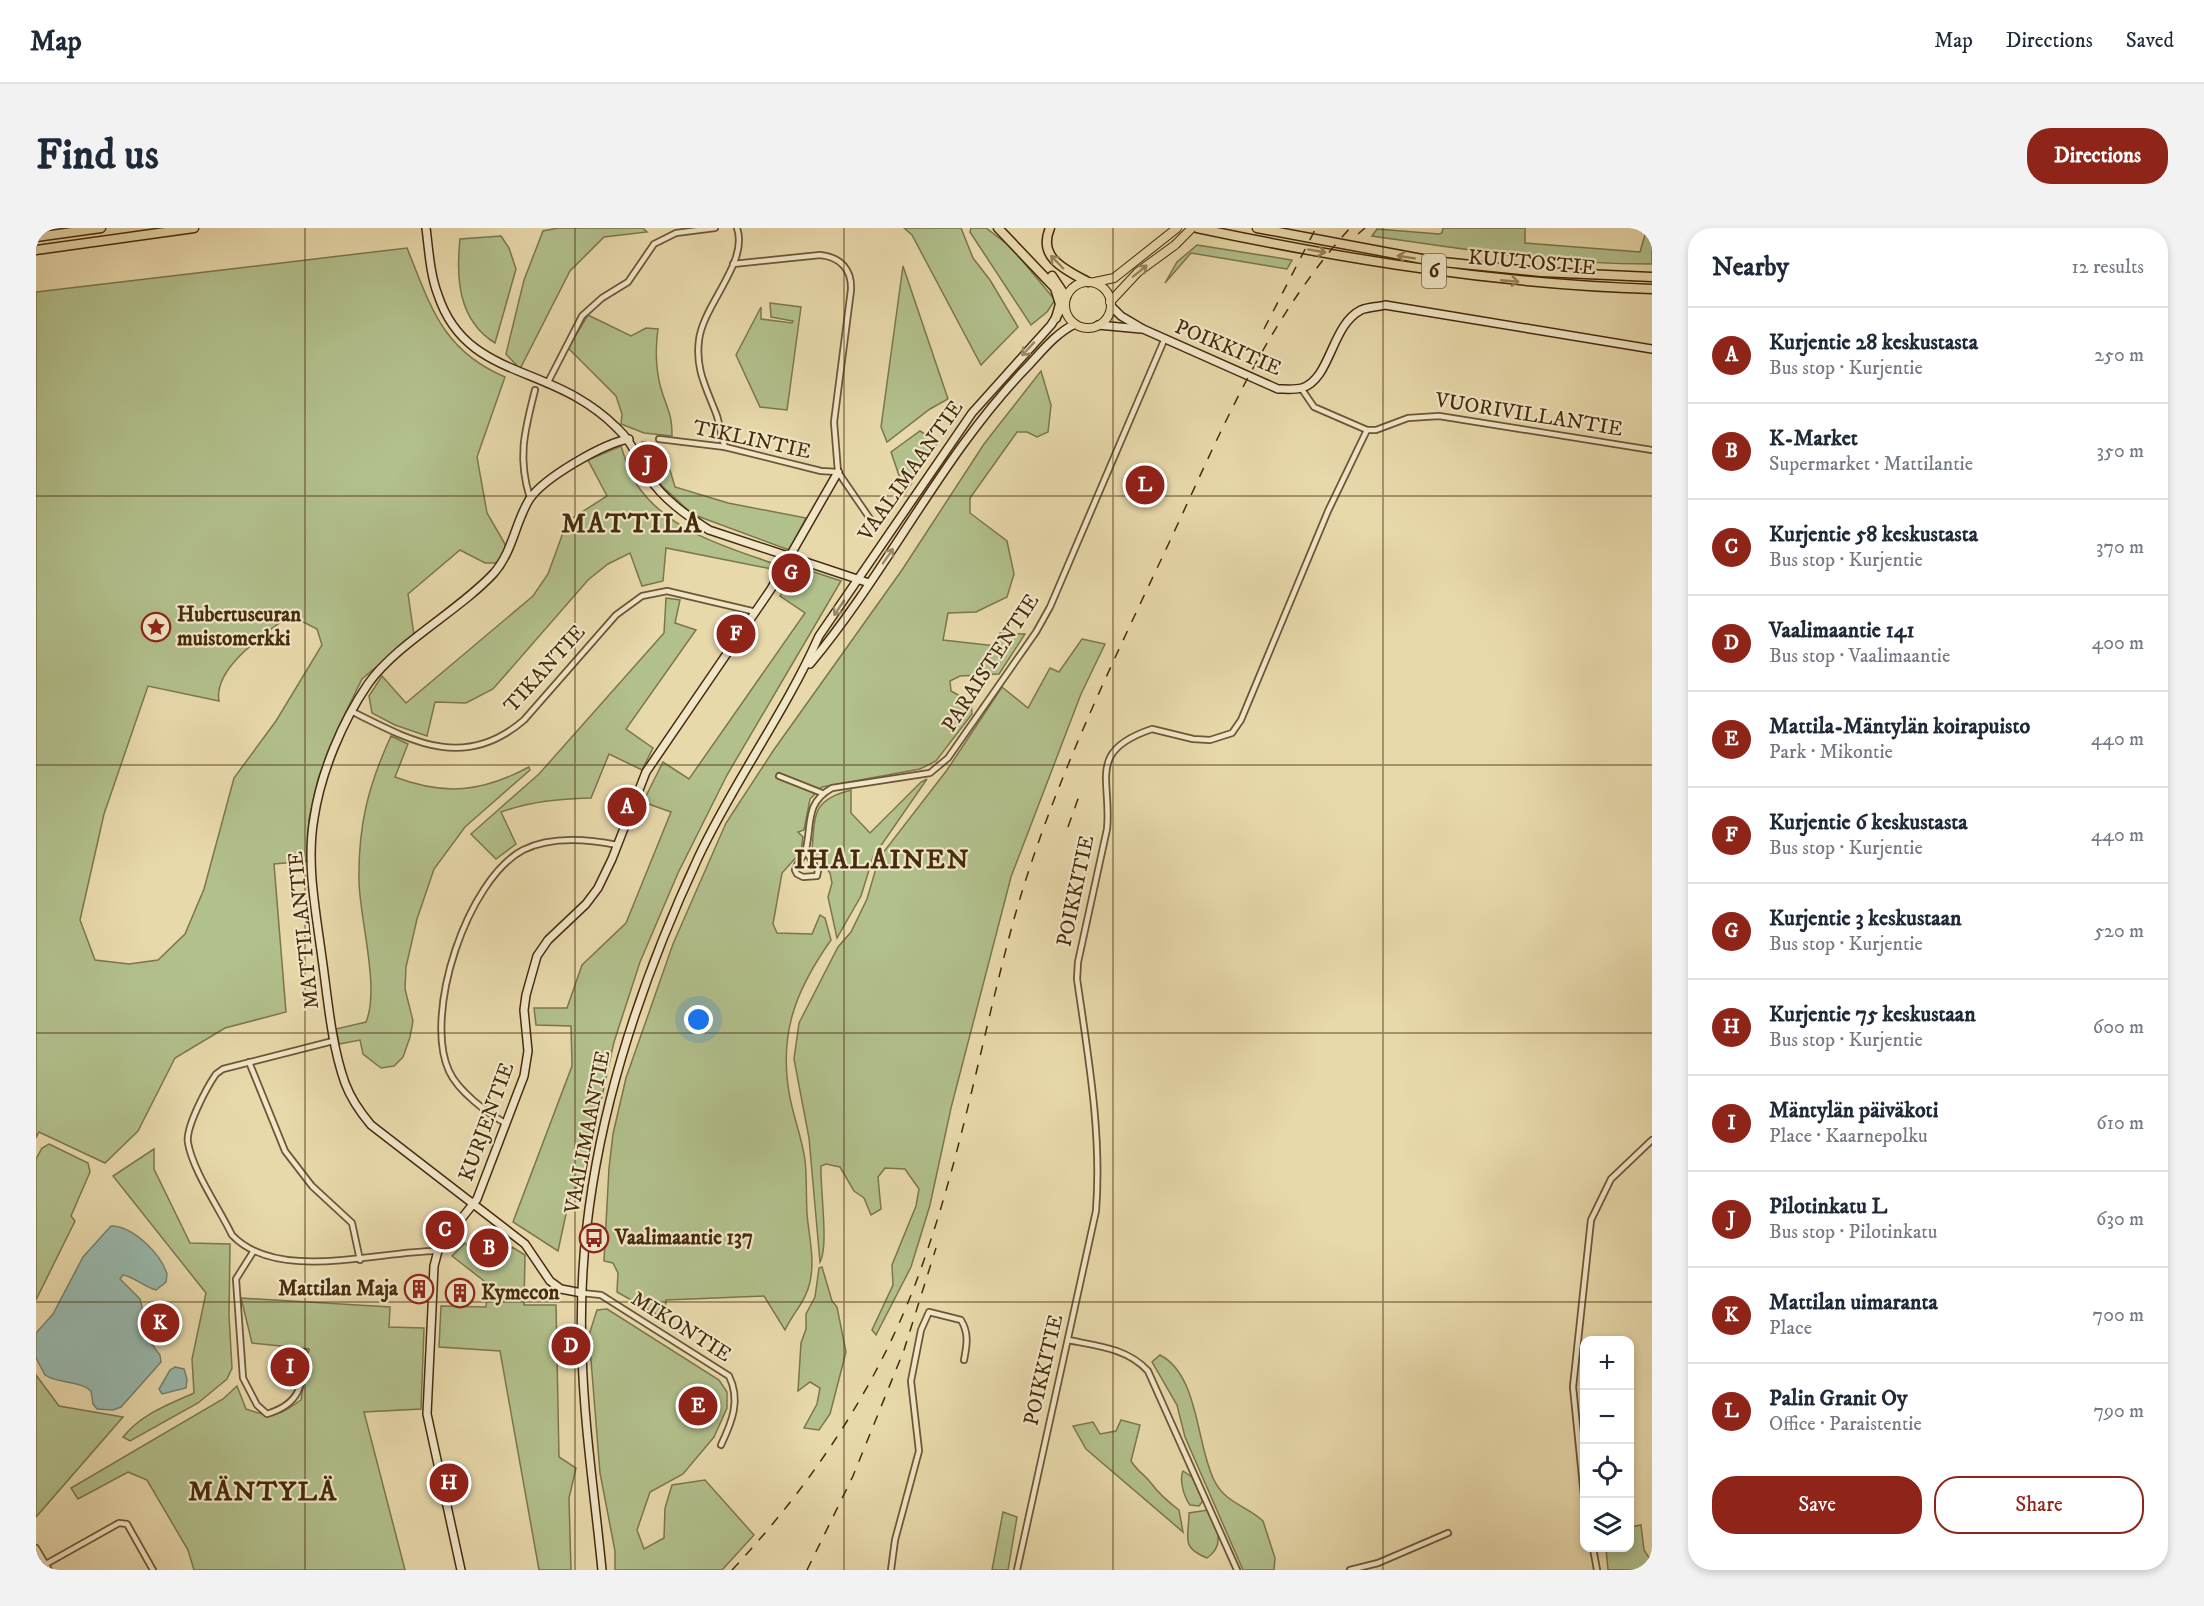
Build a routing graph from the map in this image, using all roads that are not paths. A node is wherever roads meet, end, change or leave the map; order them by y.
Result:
1 (101, 228) edge
2 (194, 228) edge
3 (426, 228) edge
4 (715, 228) edge
5 (998, 228) edge
6 (1050, 228) edge
7 (1177, 228) edge
8 (1190, 228) edge
9 (1197, 228) edge
10 (1257, 228) edge
11 (1275, 228) edge
12 (738, 231) edge
13 (1218, 232) junction
14 (36, 237) edge
15 (36, 250) edge
16 (1370, 251) junction
17 (734, 264) junction
18 (1652, 277) edge
19 (1091, 282) junction
20 (1652, 289) edge
21 (1065, 300) junction
22 (1111, 304) junction
23 (1056, 318) junction
24 (1075, 324) junction
25 (1098, 325) junction
26 (1143, 329) junction
27 (1165, 338) junction
28 (1652, 349) edge
29 (547, 384) junction
30 (1304, 387) junction
31 (535, 390) dead end
32 (1367, 430) junction
33 (629, 439) junction
34 (659, 439) dead end
35 (725, 447) junction
36 (1652, 450) edge
37 (838, 472) junction
38 (530, 498) junction
39 (873, 523) dead end
40 (790, 556) junction
41 (858, 579) junction
42 (869, 583) junction
43 (756, 612) junction
44 (804, 671) junction
45 (353, 712) junction
46 (779, 776) dead end
47 (822, 793) junction
48 (617, 845) junction
49 (806, 851) junction
50 (333, 1041) junction
51 (249, 1062) junction
52 (506, 1123) junction
53 (1652, 1140) edge
54 (474, 1205) junction
55 (436, 1251) junction
56 (253, 1252) junction
57 (360, 1260) junction
58 (582, 1293) junction
59 (1068, 1340) junction
60 (304, 1352) dead end
61 (964, 1360) dead end
62 (721, 1445) dead end
63 (1580, 1456) edge
64 (1449, 1533) dead end
65 (36, 1548) edge
66 (1594, 1552) edge
67 (46, 1564) junction
68 (49, 1570) edge
69 (153, 1570) edge
70 (461, 1570) edge
71 (602, 1570) edge
72 (891, 1570) edge
73 (1017, 1570) edge
74 (1237, 1570) edge
75 (1350, 1570) edge
76 (1597, 1570) edge

1 - 14 highway
2 - 15 highway
3 - 29 street
4 - 29 street
5 - 21 highway
5 - 23 highway
19 -> 6 highway
7 - 19 main road
8 - 13 highway
22 -> 8 main road, bridge
9 - 13 highway, KUUTOSTIE / 6
10 - 16 highway, KUUTOSTIE / 6
11 - 16 highway
12 - 17 street
13 -> 20 highway, KUUTOSTIE / 6
18 -> 16 highway, KUUTOSTIE / 6
17 - 35 street
17 - 37 street
19 - 21 main road
19 - 22 main road
21 - 23 street, VAALIMAANTIE
21 - 24 main road
22 - 25 main road
22 - 26 street, POIKKITIE
23 -> 41 street, VAALIMAANTIE
24 - 25 main road
42 -> 24 street, VAALIMAANTIE
25 - 26 street, POIKKITIE
26 - 27 street, POIKKITIE
27 - 30 street, POIKKITIE
27 - 47 street, PARAISTENTIE
28 - 30 street
29 - 33 street
30 - 32 street, POIKKITIE
31 - 38 street
32 - 36 street, VUORIVILLANTIE
32 - 59 street, POIKKITIE
33 - 38 street, MATTILANTIE
33 - 40 street
34 - 35 street, TIKLINTIE
35 - 37 street, TIKLINTIE
37 - 39 street
37 - 40 street, KURJENTIE
38 - 45 street, MATTILANTIE
40 - 41 street
40 - 43 street, KURJENTIE
41 - 42 street
41 -> 44 street, VAALIMAANTIE
42 - 44 street, VAALIMAANTIE
43 - 45 street, TIKANTIE
43 - 48 street, KURJENTIE
44 - 58 street, VAALIMAANTIE
45 - 50 street, MATTILANTIE
46 - 47 street
47 - 49 street
48 - 52 street, KURJENTIE
48 - 52 street
49 - 49 street
50 - 51 street
50 - 54 street, MATTILANTIE
51 - 56 street
51 - 57 street
52 - 54 street, KURJENTIE
53 - 63 street
54 - 55 street, KURJENTIE
54 - 58 street, MATTILANTIE
55 - 57 street
55 - 70 street
56 - 57 street
56 - 60 street
58 - 62 street, MIKONTIE
58 - 71 street, VAALIMAANTIE
59 - 73 street, POIKKITIE
59 - 74 street
61 - 72 street
64 - 75 street
65 - 67 street
66 - 76 street
67 - 68 street
67 - 69 street

